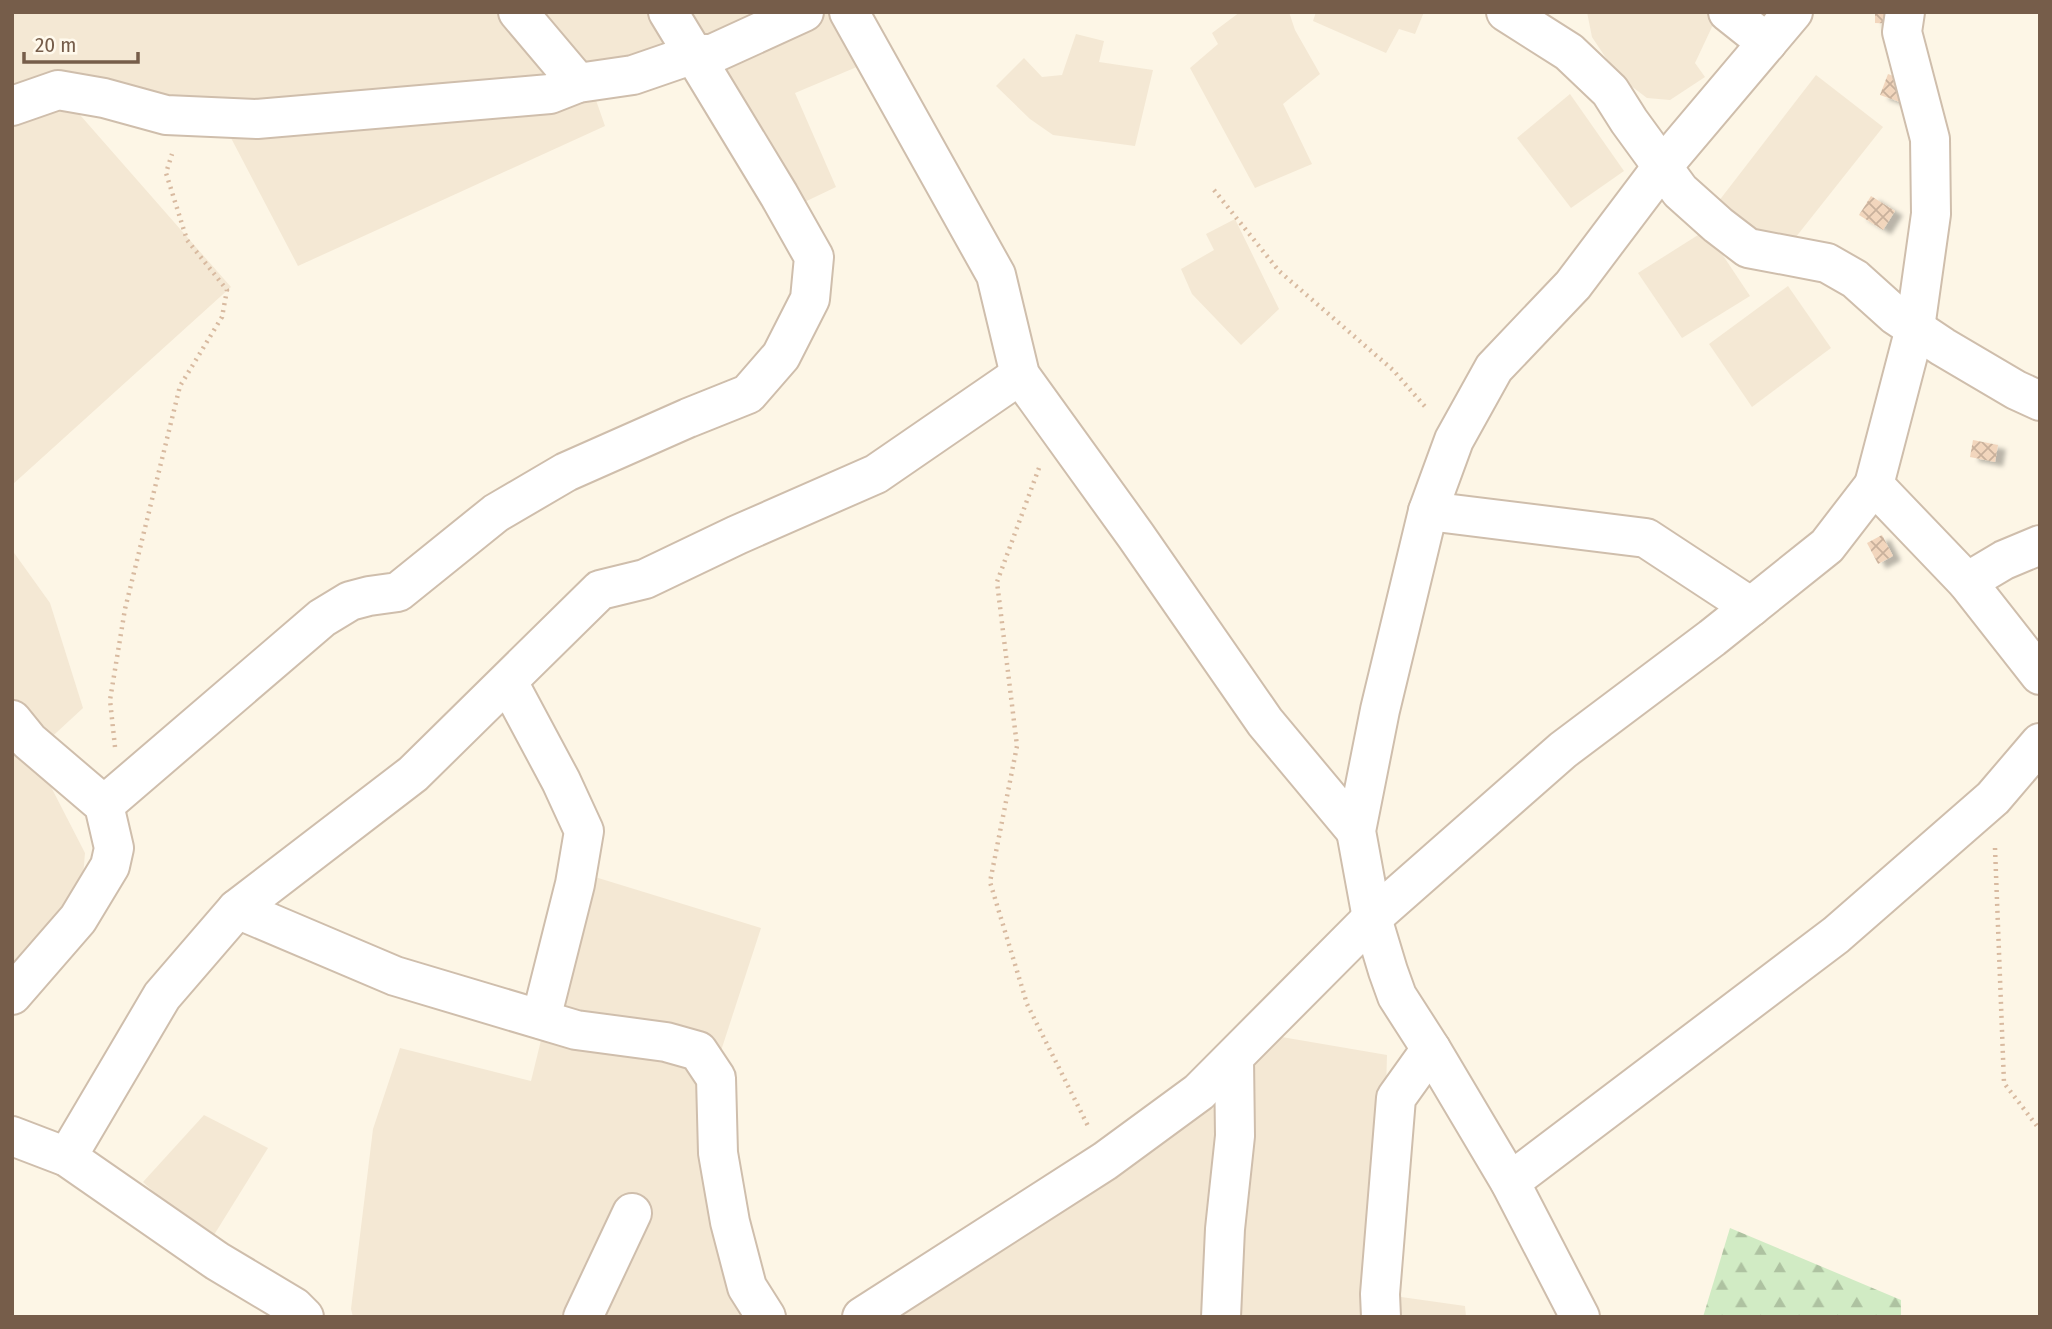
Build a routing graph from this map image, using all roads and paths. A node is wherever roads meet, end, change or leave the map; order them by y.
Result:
1 (518, 12) edge
2 (668, 12) edge
3 (804, 12) edge
4 (849, 12) edge
5 (1506, 12) edge
6 (1728, 12) edge
7 (1793, 12) edge
8 (1905, 12) edge
9 (1767, 43) junction
10 (694, 54) junction
11 (578, 83) junction
12 (12, 106) edge
13 (184, 116) junction
14 (1662, 167) junction
15 (1214, 190) dead end
16 (1915, 328) junction
17 (1020, 375) junction
18 (2040, 401) edge
19 (1055, 424) junction
20 (1454, 440) junction
21 (1874, 485) junction
22 (1428, 511) junction
23 (2040, 545) edge
24 (1967, 582) junction
25 (1751, 607) junction
26 (2040, 675) edge
27 (508, 682) junction
28 (12, 720) edge
29 (2040, 743) edge
30 (1993, 798) junction
31 (96, 799) junction
32 (1356, 831) junction
33 (237, 909) junction
34 (1372, 918) junction
35 (12, 995) edge
36 (541, 1019) junction
37 (1431, 1049) junction
38 (1234, 1059) junction
39 (2040, 1130) edge
40 (12, 1136) edge
41 (67, 1157) junction
42 (1105, 1161) junction
43 (1510, 1182) junction
44 (632, 1213) dead end
45 (304, 1317) edge
46 (583, 1317) edge
47 (766, 1317) edge
48 (862, 1317) edge
49 (1221, 1317) edge
50 (1381, 1317) edge
51 (1580, 1317) edge

1 - 11 street
2 - 10 street
3 - 10 street
4 - 17 street
5 - 14 street
6 - 9 street
7 - 9 street
8 - 16 street
9 - 14 street
10 - 11 street
10 - 31 street
11 - 13 street
12 - 13 street
13 - 31 path
14 - 16 street
14 - 20 street
15 - 20 path
16 - 18 street
16 - 21 street
17 - 19 street
17 - 27 street
19 - 32 street
19 - 42 path
20 - 22 street
21 - 24 street
21 - 25 street
22 - 25 street
22 - 32 street
23 - 24 street
24 - 26 street
25 - 34 street
27 - 33 street
27 - 36 street
28 - 31 street
29 - 30 street
30 - 39 path
30 - 43 street
31 - 35 street
32 - 34 street
33 - 36 street
33 - 41 street
34 - 37 street
34 - 38 street
36 - 47 street
37 - 43 street
37 - 50 street
38 - 42 street
38 - 49 street
40 - 41 street
41 - 45 street
42 - 48 street
43 - 51 street
44 - 46 street

